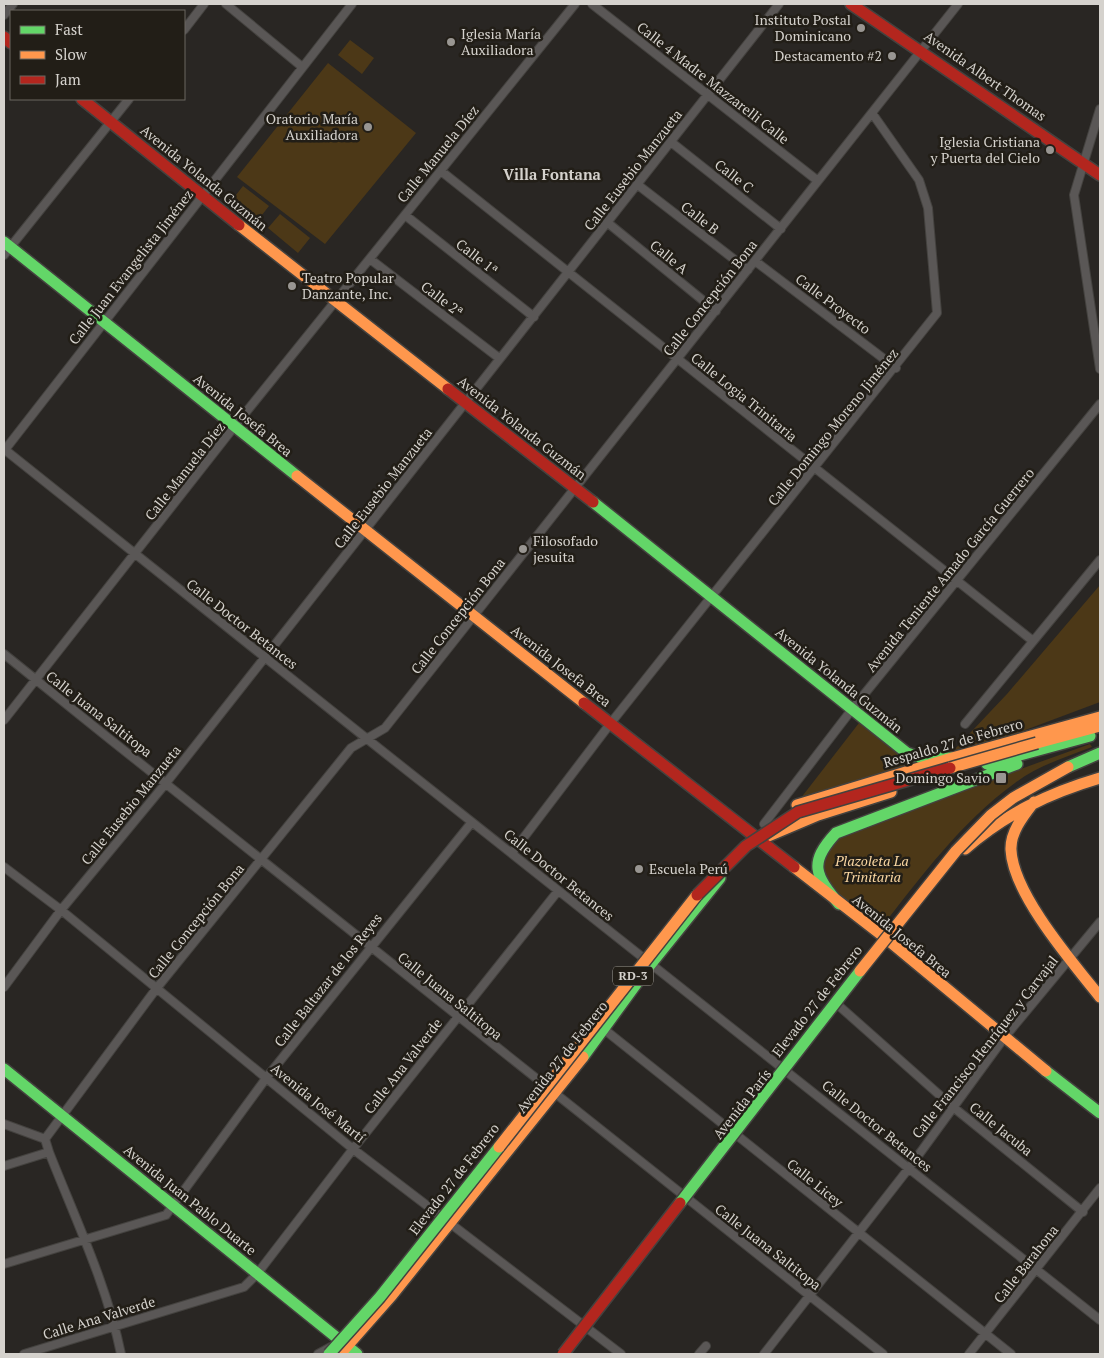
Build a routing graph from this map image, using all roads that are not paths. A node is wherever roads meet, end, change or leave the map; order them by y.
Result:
1 (13, 4) edge
2 (204, 4) edge
3 (226, 4) edge
4 (352, 4) edge
5 (575, 4) edge
6 (592, 4) edge
7 (779, 4) edge
8 (851, 4) edge
9 (958, 4) edge
10 (4, 15) edge
11 (185, 29) edge
12 (921, 50) junction
13 (301, 66) junction
14 (708, 96) junction
15 (83, 100) edge
16 (128, 100) edge
17 (1100, 109) edge
18 (872, 113) junction
19 (111, 121) junction
20 (671, 142) junction
21 (1083, 161) junction
22 (441, 171) junction
23 (1100, 175) edge
24 (818, 181) junction
25 (638, 185) junction
26 (203, 197) junction
27 (405, 216) junction
28 (608, 223) junction
29 (781, 229) junction
30 (6, 248) edge
31 (370, 260) junction
32 (755, 261) junction
33 (748, 270) junction
34 (568, 273) junction
35 (335, 302) junction
36 (716, 311) junction
37 (534, 317) junction
38 (104, 322) junction
39 (499, 358) junction
40 (677, 359) junction
41 (896, 368) junction
42 (1100, 369) edge
43 (466, 403) junction
44 (1099, 409) edge
45 (234, 427) junction
46 (4, 450) edge
47 (815, 469) junction
48 (575, 488) junction
49 (365, 531) junction
50 (135, 555) junction
51 (1100, 560) edge
52 (958, 581) junction
53 (712, 598) junction
54 (473, 617) junction
55 (1033, 641) junction
56 (4, 654) edge
57 (265, 658) junction
58 (36, 680) junction
59 (853, 708) junction
60 (1100, 711) edge
61 (1100, 717) edge
62 (4, 720) edge
63 (1083, 722) junction
64 (610, 724) junction
65 (965, 724) dead end
66 (1100, 726) edge
67 (1095, 735) edge
68 (1059, 737) junction
69 (366, 739) junction
70 (1100, 753) edge
71 (952, 758) junction
72 (1100, 760) edge
73 (1083, 761) junction
74 (1100, 778) edge
75 (166, 783) junction
76 (1036, 800) junction
77 (472, 822) junction
78 (764, 824) junction
79 (756, 838) junction
80 (512, 853) junction
81 (261, 859) junction
82 (4, 867) edge
83 (558, 891) junction
84 (840, 904) junction
85 (61, 910) junction
86 (1100, 922) edge
87 (888, 940) junction
88 (370, 947) junction
89 (1070, 958) junction
90 (650, 965) junction
91 (4, 987) edge
92 (156, 989) junction
93 (1100, 997) edge
94 (838, 1005) junction
95 (456, 1018) junction
96 (605, 1030) junction
97 (1004, 1038) junction
98 (4, 1069) edge
99 (788, 1070) junction
100 (267, 1077) junction
101 (554, 1093) junction
102 (954, 1107) junction
103 (1100, 1113) edge
104 (63, 1115) junction
105 (4, 1124) edge
106 (736, 1136) junction
107 (45, 1139) junction
108 (353, 1149) junction
109 (49, 1152) junction
110 (4, 1166) edge
111 (908, 1168) junction
112 (1100, 1188) edge
113 (686, 1198) junction
114 (175, 1205) junction
115 (1083, 1212) junction
116 (450, 1222) junction
117 (858, 1233) junction
118 (84, 1239) junction
119 (4, 1264) edge
120 (1037, 1270) junction
121 (257, 1274) junction
122 (810, 1297) junction
123 (1100, 1320) edge
124 (116, 1327) junction
125 (589, 1328) junction
126 (986, 1335) junction
127 (706, 1346) dead end
128 (343, 1347) edge
129 (24, 1354) edge
130 (121, 1354) edge
131 (318, 1354) edge
132 (329, 1354) edge
133 (357, 1354) edge
134 (563, 1354) edge
135 (568, 1354) edge
136 (621, 1354) edge
137 (699, 1354) edge
138 (764, 1354) edge
139 (883, 1354) edge
140 (969, 1354) edge
141 (1011, 1354) edge

1 - 10 street
2 - 11 street
3 - 13 street
4 - 13 street, Calle Juan Evangelista Jiménez
5 - 22 street, Calle Manuela Díez
6 - 14 street, Calle 4 Madre Mazzarelli Calle
7 - 14 street, Calle Eusebio Manzueta
8 - 12 main road, Avenida Albert Thomas
9 - 12 street, Calle Concepción Bona
12 - 18 street, Calle Concepción Bona
12 - 21 main road, Avenida Albert Thomas
13 - 26 street, Calle Juan Evangelista Jiménez
14 - 20 street, Calle Eusebio Manzueta
14 - 24 street, Calle 4 Madre Mazzarelli Calle
15 - 19 main road, Avenida Yolanda Guzmán
16 - 19 street
17 - 21 street
18 - 24 street, Calle Concepción Bona
18 - 41 street, Calle Domingo Moreno Jiménez
19 - 26 main road, Avenida Yolanda Guzmán
19 - 30 street
20 - 25 street, Calle Eusebio Manzueta
20 - 29 street, Calle C
21 - 23 main road, Avenida Albert Thomas
21 - 42 street
22 - 27 street, Calle Manuela Díez
22 - 34 street, Calle Logia Trinitaria
24 - 29 street, Calle Concepción Bona
25 - 28 street, Calle Eusebio Manzueta
25 - 33 street, Calle B
26 - 35 main road, Avenida Yolanda Guzmán
26 - 38 street, Calle Juan Evangelista Jiménez
27 - 31 street, Calle Manuela Díez
27 - 37 street, Calle 1ª
28 - 34 street, Calle Eusebio Manzueta
28 - 36 street, Calle A
29 - 32 street, Calle Concepción Bona
30 - 38 main road, Avenida Josefa Brea
31 - 35 street, Calle Manuela Díez
31 - 39 street, Calle 2ª
32 - 33 street, Calle Concepción Bona
32 - 41 street, Calle Proyecto
33 - 36 street, Calle Concepción Bona
34 - 37 street, Calle Eusebio Manzueta
34 - 40 street, Calle Logia Trinitaria
35 - 43 main road, Avenida Yolanda Guzmán
35 - 45 street, Calle Manuela Díez
36 - 40 street, Calle Concepción Bona
37 - 39 street, Calle Eusebio Manzueta
38 - 45 main road, Avenida Josefa Brea
38 - 46 street, Calle Juan Evangelista Jiménez
39 - 43 street, Calle Eusebio Manzueta
40 - 47 street, Calle Logia Trinitaria
40 - 48 street, Calle Concepción Bona
41 - 47 street, Calle Domingo Moreno Jiménez
43 - 48 main road, Avenida Yolanda Guzmán
43 - 49 street, Calle Eusebio Manzueta
44 - 52 street, Avenida Teniente Amado García Guerrero
45 - 49 main road, Avenida Josefa Brea
45 - 50 street, Calle Manuela Díez
46 - 50 street, Calle Doctor Betances
47 - 52 street, Calle Logia Trinitaria
47 - 53 street, Calle Domingo Moreno Jiménez
48 - 53 main road, Avenida Yolanda Guzmán
48 - 54 street, Calle Concepción Bona
49 - 54 main road, Avenida Josefa Brea
49 - 57 street, Calle Eusebio Manzueta
50 - 57 street, Calle Doctor Betances
50 - 58 street, Calle Manuela Díez
51 - 55 street
52 - 55 street, Calle Logia Trinitaria
52 - 59 street, Avenida Teniente Amado García Guerrero
53 - 59 main road, Avenida Yolanda Guzmán
53 - 64 street, Calle Domingo Moreno Jiménez
54 - 64 main road, Avenida Josefa Brea
54 - 69 street, Calle Concepción Bona
55 - 65 street
56 - 58 street, Calle Juana Saltitopa
57 - 69 street, Calle Doctor Betances
57 - 75 street, Calle Eusebio Manzueta
58 - 62 street, Calle Manuela Díez
58 - 75 street, Calle Juana Saltitopa
59 - 71 main road, Avenida Yolanda Guzmán
59 - 78 street, Avenida Teniente Amado García Guerrero
60 - 63 main road
61 - 63 main road
63 - 68 main road
63 - 71 main road, Respaldo 27 de Febrero
64 - 79 main road, Avenida Josefa Brea
64 - 80 street, Calle Domingo Moreno Jiménez
66 - 68 main road, RD-3
67 - 79 main road, Avenida 27 de Febrero
67 - 84 main road
68 - 132 main road, Elevado 27 de Febrero / RD-3, bridge
69 - 77 street, Calle Doctor Betances
69 - 81 street, Calle Concepción Bona
70 - 73 main road, Elevado 27 de Febrero
71 - 78 main road, Respaldo 27 de Febrero
72 - 73 main road
73 - 134 main road, Elevado 27 de Febrero, bridge
74 - 76 main road, Avenida París
75 - 81 street, Calle Juana Saltitopa
75 - 85 street, Calle Eusebio Manzueta
76 - 87 main road, Avenida París
76 - 89 main road
77 - 80 street, Calle Doctor Betances
77 - 88 street, Calle Baltazar de los Reyes
78 - 79 main road, Respaldo 27 de Febrero
79 - 84 main road, Avenida Josefa Brea
79 - 90 main road, Avenida 27 de Febrero / RD-3
80 - 83 street, Calle Doctor Betances
81 - 88 street, Calle Juana Saltitopa
81 - 92 street, Calle Concepción Bona
82 - 85 street, Avenida José Martí
83 - 90 street, Calle Doctor Betances
83 - 95 street, Calle Ana Valverde
84 - 87 main road, Avenida Josefa Brea
85 - 91 street, Calle Eusebio Manzueta
85 - 92 street, Avenida José Martí
86 - 89 street, Calle Francisco Henríquez y Carvajal
87 - 94 main road, Avenida París
87 - 97 main road, Avenida Josefa Brea
88 - 95 street, Calle Juana Saltitopa
88 - 100 street, Calle Baltazar de los Reyes
89 - 93 main road
89 - 97 street, Calle Francisco Henríquez y Carvajal
90 - 96 main road, Avenida 27 de Febrero / RD-3
90 - 99 street, Calle Doctor Betances
92 - 100 street, Avenida José Martí
92 - 104 street, Calle Concepción Bona
94 - 99 main road, Avenida París
94 - 102 street, Calle Jacuba
95 - 101 street, Calle Juana Saltitopa
95 - 108 street, Calle Ana Valverde
96 - 101 main road, Avenida 27 de Febrero / RD-3
96 - 106 street, Calle Licey
97 - 102 street, Calle Francisco Henríquez y Carvajal
97 - 103 main road, Avenida Josefa Brea
98 - 104 main road, Avenida Juan Pablo Duarte
99 - 106 main road, Avenida París
99 - 111 street, Calle Doctor Betances
100 - 108 street, Avenida José Martí
100 - 114 street, Calle Baltazar de los Reyes
101 - 113 street, Calle Juana Saltitopa
101 - 116 main road, Avenida 27 de Febrero / RD-3
102 - 111 street, Calle Francisco Henríquez y Carvajal
102 - 115 street, Calle Jacuba
104 - 107 street, Calle Concepción Bona
104 - 114 main road, Avenida Juan Pablo Duarte
105 - 107 street
106 - 113 main road, Avenida París
106 - 117 street, Calle Licey
107 - 109 street
108 - 116 street, Avenida José Martí
108 - 121 street, Calle Ana Valverde
109 - 110 street
109 - 118 street
111 - 117 street, Calle Francisco Henríquez y Carvajal
111 - 120 street, Calle Doctor Betances
112 - 115 street, Calle Barahona
113 - 122 street, Calle Juana Saltitopa
113 - 125 main road, Avenida París
114 - 118 street, Calle Baltazar de los Reyes
114 - 121 main road, Avenida Juan Pablo Duarte
115 - 120 street, Calle Barahona
116 - 125 street, Avenida José Martí
116 - 128 main road, Avenida 27 de Febrero / RD-3
117 - 122 street, Calle Francisco Henríquez y Carvajal
117 - 126 street, Calle Licey
118 - 119 street, Calle Baltazar de los Reyes
118 - 124 street
120 - 123 street, Calle Doctor Betances
120 - 126 street, Calle Barahona
121 - 124 street, Calle Ana Valverde
121 - 128 main road, Avenida Juan Pablo Duarte
122 - 138 street, Calle Francisco Henríquez y Carvajal
122 - 139 street, Calle Juana Saltitopa
124 - 129 street, Calle Ana Valverde
124 - 130 street
125 - 135 main road, Avenida París
125 - 136 street, Avenida José Martí
126 - 140 street, Calle Barahona
126 - 141 street, Calle Licey
127 - 137 street
128 - 131 street
128 - 133 main road, Avenida Juan Pablo Duarte

